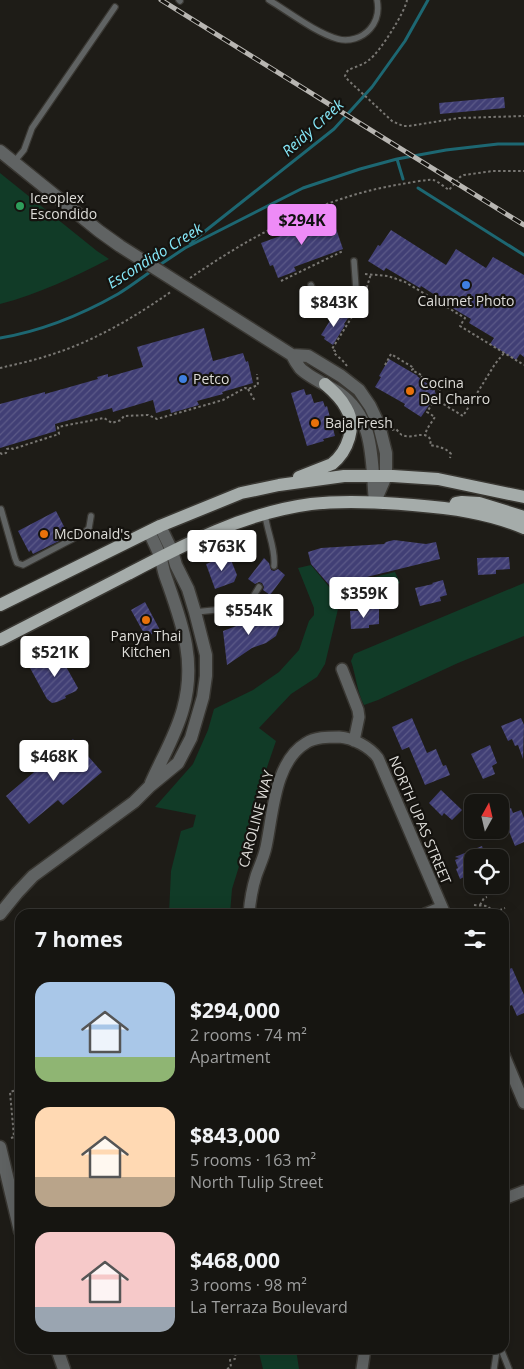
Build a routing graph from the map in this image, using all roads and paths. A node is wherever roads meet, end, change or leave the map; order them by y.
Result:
1 (269, 0) edge
2 (377, 0) edge
3 (407, 0) edge
4 (115, 7) dead end
5 (524, 116) edge
6 (0, 151) edge
7 (14, 162) junction
8 (524, 171) edge
9 (343, 250) dead end
10 (354, 261) dead end
11 (365, 274) dead end
12 (371, 274) junction
13 (281, 281) dead end
14 (179, 284) junction
15 (311, 285) dead end
16 (356, 288) dead end
17 (320, 306) dead end
18 (504, 353) junction
19 (292, 355) junction
20 (385, 365) dead end
21 (524, 365) edge
22 (0, 368) edge
23 (347, 370) dead end
24 (257, 374) dead end
25 (325, 384) junction
26 (248, 389) junction
27 (436, 399) junction
28 (254, 401) dead end
29 (392, 430) dead end
30 (425, 435) junction
31 (0, 453) edge
32 (450, 458) dead end
33 (373, 476) junction
34 (386, 476) junction
35 (279, 485) junction
36 (524, 497) edge
37 (375, 502) junction
38 (1, 508) edge
39 (453, 508) junction
40 (265, 514) junction
41 (91, 516) dead end
42 (524, 517) edge
43 (524, 528) edge
44 (155, 529) junction
45 (172, 551) junction
46 (161, 557) junction
47 (274, 566) dead end
48 (260, 587) dead end
49 (0, 605) edge
50 (195, 612) junction
51 (0, 640) edge
52 (342, 669) dead end
53 (354, 741) junction
54 (367, 748) joint
55 (150, 786) junction
56 (487, 897) dead end
57 (474, 905) dead end
58 (480, 905) junction
59 (249, 909) edge
60 (443, 909) edge
61 (491, 909) edge
62 (0, 914) edge
63 (509, 1067) edge
64 (15, 1090) edge
65 (524, 1102) edge
66 (10, 1138) dead end
67 (0, 1146) edge
68 (524, 1191) edge
69 (509, 1197) edge
70 (15, 1210) edge
71 (59, 1354) edge
72 (236, 1354) edge
73 (364, 1354) edge
74 (498, 1354) edge
75 (502, 1354) edge
76 (64, 1369) edge
77 (228, 1369) edge
78 (362, 1369) edge
79 (494, 1369) edge
80 (509, 1369) edge

1 - 2 lane
3 - 5 path
4 - 7 lane
6 - 7 street
7 - 14 street
8 - 14 path
9 - 13 path
10 - 16 lane
11 - 12 path
12 - 18 path
12 - 23 path
14 - 19 street
14 - 22 path
15 - 17 lane
18 - 21 path
18 - 27 path
19 - 25 street
19 - 34 street
20 - 27 path
24 - 26 path
25 - 33 street
25 - 35 main road
26 - 28 path
26 - 31 path
27 - 30 path
29 - 30 path
30 - 32 path
33 - 34 main road
33 - 35 main road
33 - 37 street
34 - 36 main road
34 - 37 street
35 - 44 main road
37 - 39 main road
37 - 40 main road
38 - 41 lane
39 - 42 main road
39 - 43 main road
40 - 45 main road
40 - 47 lane
44 - 45 street
44 - 46 street
44 - 49 main road
45 - 46 main road
45 - 50 street
46 - 51 main road
46 - 55 street
48 - 50 lane
50 - 55 street
52 - 53 street
53 - 54 street, CAROLINE WAY
53 - 59 street, CAROLINE WAY
54 - 60 street, NORTH UPAS STREET
55 - 62 street
56 - 58 path
57 - 58 path
58 - 61 path
63 - 65 street
64 - 66 path
67 - 70 street
68 - 69 street
71 - 76 street
72 - 77 path
73 - 78 street
74 - 79 lane
75 - 80 lane

